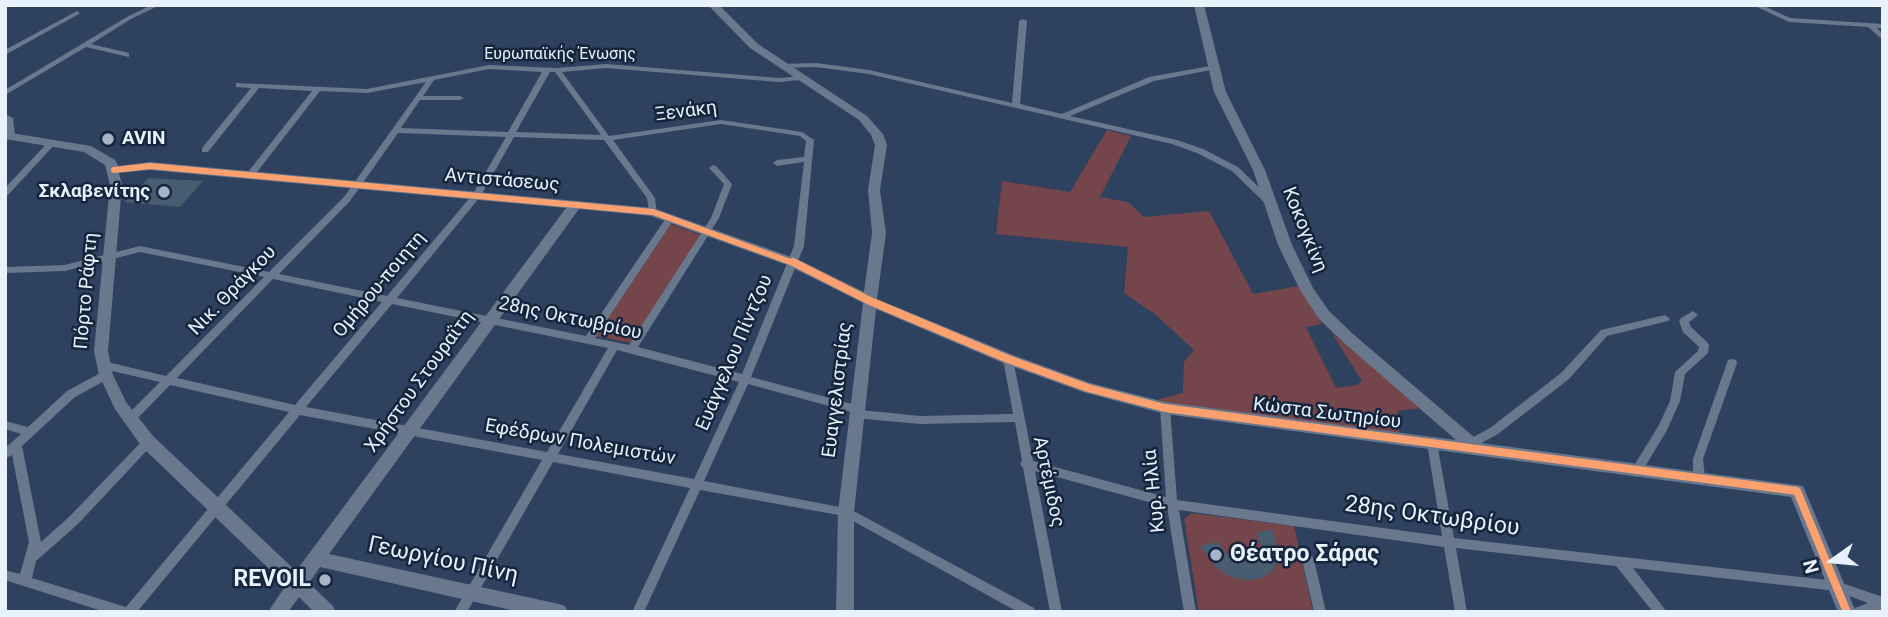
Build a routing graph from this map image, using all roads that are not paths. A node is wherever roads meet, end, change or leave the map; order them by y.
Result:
1 (157, 5) edge
2 (713, 5) edge
3 (1199, 5) edge
4 (1756, 5) edge
5 (77, 13) dead end
6 (1023, 22) dead end
7 (1870, 25) junction
8 (1883, 26) edge
9 (1883, 38) edge
10 (86, 45) junction
11 (5, 53) edge
12 (126, 55) dead end
13 (782, 66) junction
14 (1213, 67) junction
15 (552, 70) junction
16 (432, 78) junction
17 (800, 78) junction
18 (239, 85) dead end
19 (257, 86) junction
20 (317, 90) junction
21 (5, 93) edge
22 (418, 98) junction
23 (460, 98) dead end
24 (1016, 106) junction
25 (1065, 115) junction
26 (5, 116) edge
27 (396, 130) junction
28 (8, 136) edge
29 (511, 136) junction
30 (807, 136) joint
31 (610, 138) junction
32 (52, 142) junction
33 (205, 150) dead end
34 (809, 159) junction
35 (777, 163) dead end
36 (713, 168) dead end
37 (114, 170) junction
38 (251, 174) junction
39 (358, 184) junction
40 (5, 193) edge
41 (477, 195) junction
42 (576, 204) junction
43 (1272, 205) junction
44 (653, 212) junction
45 (671, 217) junction
46 (708, 230) junction
47 (110, 256) junction
48 (792, 262) junction
49 (5, 270) edge
50 (272, 275) junction
51 (391, 300) junction
52 (870, 301) junction
53 (1693, 315) dead end
54 (1665, 318) dead end
55 (491, 320) junction
56 (589, 340) junction
57 (614, 345) junction
58 (632, 348) junction
59 (1007, 359) junction
60 (1732, 363) dead end
61 (105, 370) junction
62 (746, 379) junction
63 (170, 382) junction
64 (1165, 408) junction
65 (298, 410) junction
66 (856, 412) junction
67 (1017, 418) junction
68 (130, 419) junction
69 (5, 425) edge
70 (410, 431) junction
71 (31, 432) junction
72 (148, 442) junction
73 (1432, 443) junction
74 (16, 445) junction
75 (1475, 446) junction
76 (5, 455) edge
77 (551, 455) junction
78 (1026, 464) junction
79 (1636, 472) junction
80 (1699, 477) junction
81 (698, 483) junction
82 (1172, 504) junction
83 (216, 507) junction
84 (846, 512) junction
85 (1447, 542) junction
86 (31, 558) junction
87 (316, 559) junction
88 (1308, 560) dead end
89 (1620, 562) junction
90 (5, 575) edge
91 (25, 580) junction
92 (298, 584) junction
93 (1836, 586) junction
94 (471, 593) junction
95 (1883, 603) edge
96 (126, 612) edge
97 (277, 612) edge
98 (327, 612) edge
99 (460, 612) edge
100 (559, 612) edge
101 (638, 612) edge
102 (845, 612) edge
103 (1030, 612) edge
104 (1056, 612) edge
105 (1189, 612) edge
106 (1320, 612) edge
107 (1461, 612) edge
108 (1661, 612) edge
109 (1847, 612) edge
110 (1859, 612) edge

1 - 10 street
2 - 13 street, Ευαγγελιστρίας
3 - 14 street, Κοκογκίνη
4 - 7 street
5 - 11 street
6 - 24 street
7 - 8 street
7 - 9 street
10 - 12 street
10 - 21 street
13 - 17 street, Ευαγγελιστρίας
13 - 24 street
14 - 25 street
14 - 43 street, Κοκογκίνη
15 - 16 street, Ευρωπαϊκής Ένωσης
15 - 17 street, Ευρωπαϊκής Ένωσης
15 - 29 street, Ομήρου-ποιητη
15 - 31 street
16 - 20 street, Ευρωπαϊκής Ένωσης
16 - 22 street, Νικ. Θράγκου
17 - 52 street, Ευαγγελιστρίας
18 - 19 street, Ευρωπαϊκής Ένωσης
19 - 20 street, Ευρωπαϊκής Ένωσης
19 - 33 street
20 - 38 street
22 - 23 street
22 - 27 street, Νικ. Θράγκου
24 - 25 street
25 - 43 street
26 - 28 street
27 - 29 street, Ξενάκη
27 - 39 street, Νικ. Θράγκου
28 - 32 street
29 - 31 street, Ξενάκη
29 - 41 street, Ομήρου-ποιητη
30 - 31 street, Ξενάκη
30 - 34 street, Ευάγγελου Πίντζου
31 - 44 street
32 - 37 street
32 - 40 street
34 - 35 street
34 - 48 street, Ευάγγελου Πίντζου
36 - 46 street
37 - 38 street, Αντιστάσεως
37 - 47 street, Πόρτο Ράφτη
38 - 39 street, Αντιστάσεως
39 - 41 street, Αντιστάσεως
39 - 50 street, Νικ. Θράγκου
41 - 42 street, Αντιστάσεως
41 - 51 street, Ομήρου-ποιητη
42 - 44 street, Αντιστάσεως
42 - 55 street, Χρήστου Στουραΐτη
43 - 75 street, Κοκογκίνη
44 - 45 street, Αντιστάσεως
45 - 46 street, Αντιστάσεως
45 - 56 street
46 - 48 street, Αντιστάσεως
46 - 58 street
47 - 49 street, 28ης Οκτωβρίου
47 - 50 street, 28ης Οκτωβρίου
47 - 61 street, Πόρτο Ράφτη
48 - 52 street, Αντιστάσεως
48 - 62 street, Ευάγγελου Πίντζου
50 - 51 street, 28ης Οκτωβρίου
50 - 63 street, Νικ. Θράγκου
51 - 55 street, 28ης Οκτωβρίου
51 - 65 street, Ομήρου-ποιητη
52 - 59 street, Κώστα Σωτηρίου
52 - 66 street, Ευαγγελιστρίας
53 - 79 street
54 - 75 street
55 - 56 street, 28ης Οκτωβρίου
55 - 70 street, Χρήστου Στουραΐτη
56 - 57 street, 28ης Οκτωβρίου
57 - 58 street, 28ης Οκτωβρίου
57 - 77 street
58 - 62 street, 28ης Οκτωβρίου
59 - 64 street, Κώστα Σωτηρίου
59 - 67 street, Αρτέμιδος
60 - 80 street
61 - 63 street, Εφέδρων Πολεμιστών
61 - 68 street, Πόρτο Ράφτη
61 - 71 street
62 - 66 street, 28ης Οκτωβρίου
62 - 81 street, Ευάγγελου Πίντζου
63 - 65 street, Εφέδρων Πολεμιστών
63 - 68 street, Νικ. Θράγκου
64 - 73 street, Κώστα Σωτηρίου
64 - 82 street, Κυρ. Ηλία
65 - 70 street, Εφέδρων Πολεμιστών
65 - 83 street, Ομήρου-ποιητη
66 - 67 street, 28ης Οκτωβρίου
66 - 84 street, Ευαγγελιστρίας
67 - 78 street, Αρτέμιδος
68 - 72 street, Πόρτο Ράφτη
69 - 71 street
70 - 77 street, Εφέδρων Πολεμιστών
70 - 87 street, Χρήστου Στουραΐτη
71 - 74 street
72 - 83 street, Πόρτο Ράφτη
72 - 86 street
73 - 75 street, Κώστα Σωτηρίου
73 - 85 street
74 - 76 street
74 - 86 street
75 - 79 street, Κώστα Σωτηρίου
77 - 81 street, Εφέδρων Πολεμιστών
77 - 94 street
78 - 82 street, 28ης Οκτωβρίου
78 - 104 street, Αρτέμιδος
79 - 80 street, Κώστα Σωτηρίου
80 - 93 street, Κώστα Σωτηρίου
81 - 84 street, Εφέδρων Πολεμιστών
81 - 101 street, Ευάγγελου Πίντζου
82 - 85 street, 28ης Οκτωβρίου
82 - 105 street, Κυρ. Ηλία
83 - 92 street, Πόρτο Ράφτη
83 - 96 street, Ομήρου-ποιητη
84 - 102 street, Ευαγγελιστρίας
84 - 103 street, Εφέδρων Πολεμιστών
85 - 89 street, 28ης Οκτωβρίου
85 - 107 street
86 - 91 street
87 - 92 street, Χρήστου Στουραΐτη
87 - 94 street, Γεωργίου Πίνη
88 - 106 street
89 - 93 street, 28ης Οκτωβρίου
89 - 108 street
90 - 91 street
91 - 96 street
92 - 97 street, Χρήστου Στουραΐτη
92 - 98 street, Πόρτο Ράφτη
93 - 95 street, 28ης Οκτωβρίου
93 - 109 street
94 - 99 street
94 - 100 street, Γεωργίου Πίνη
95 - 110 street

